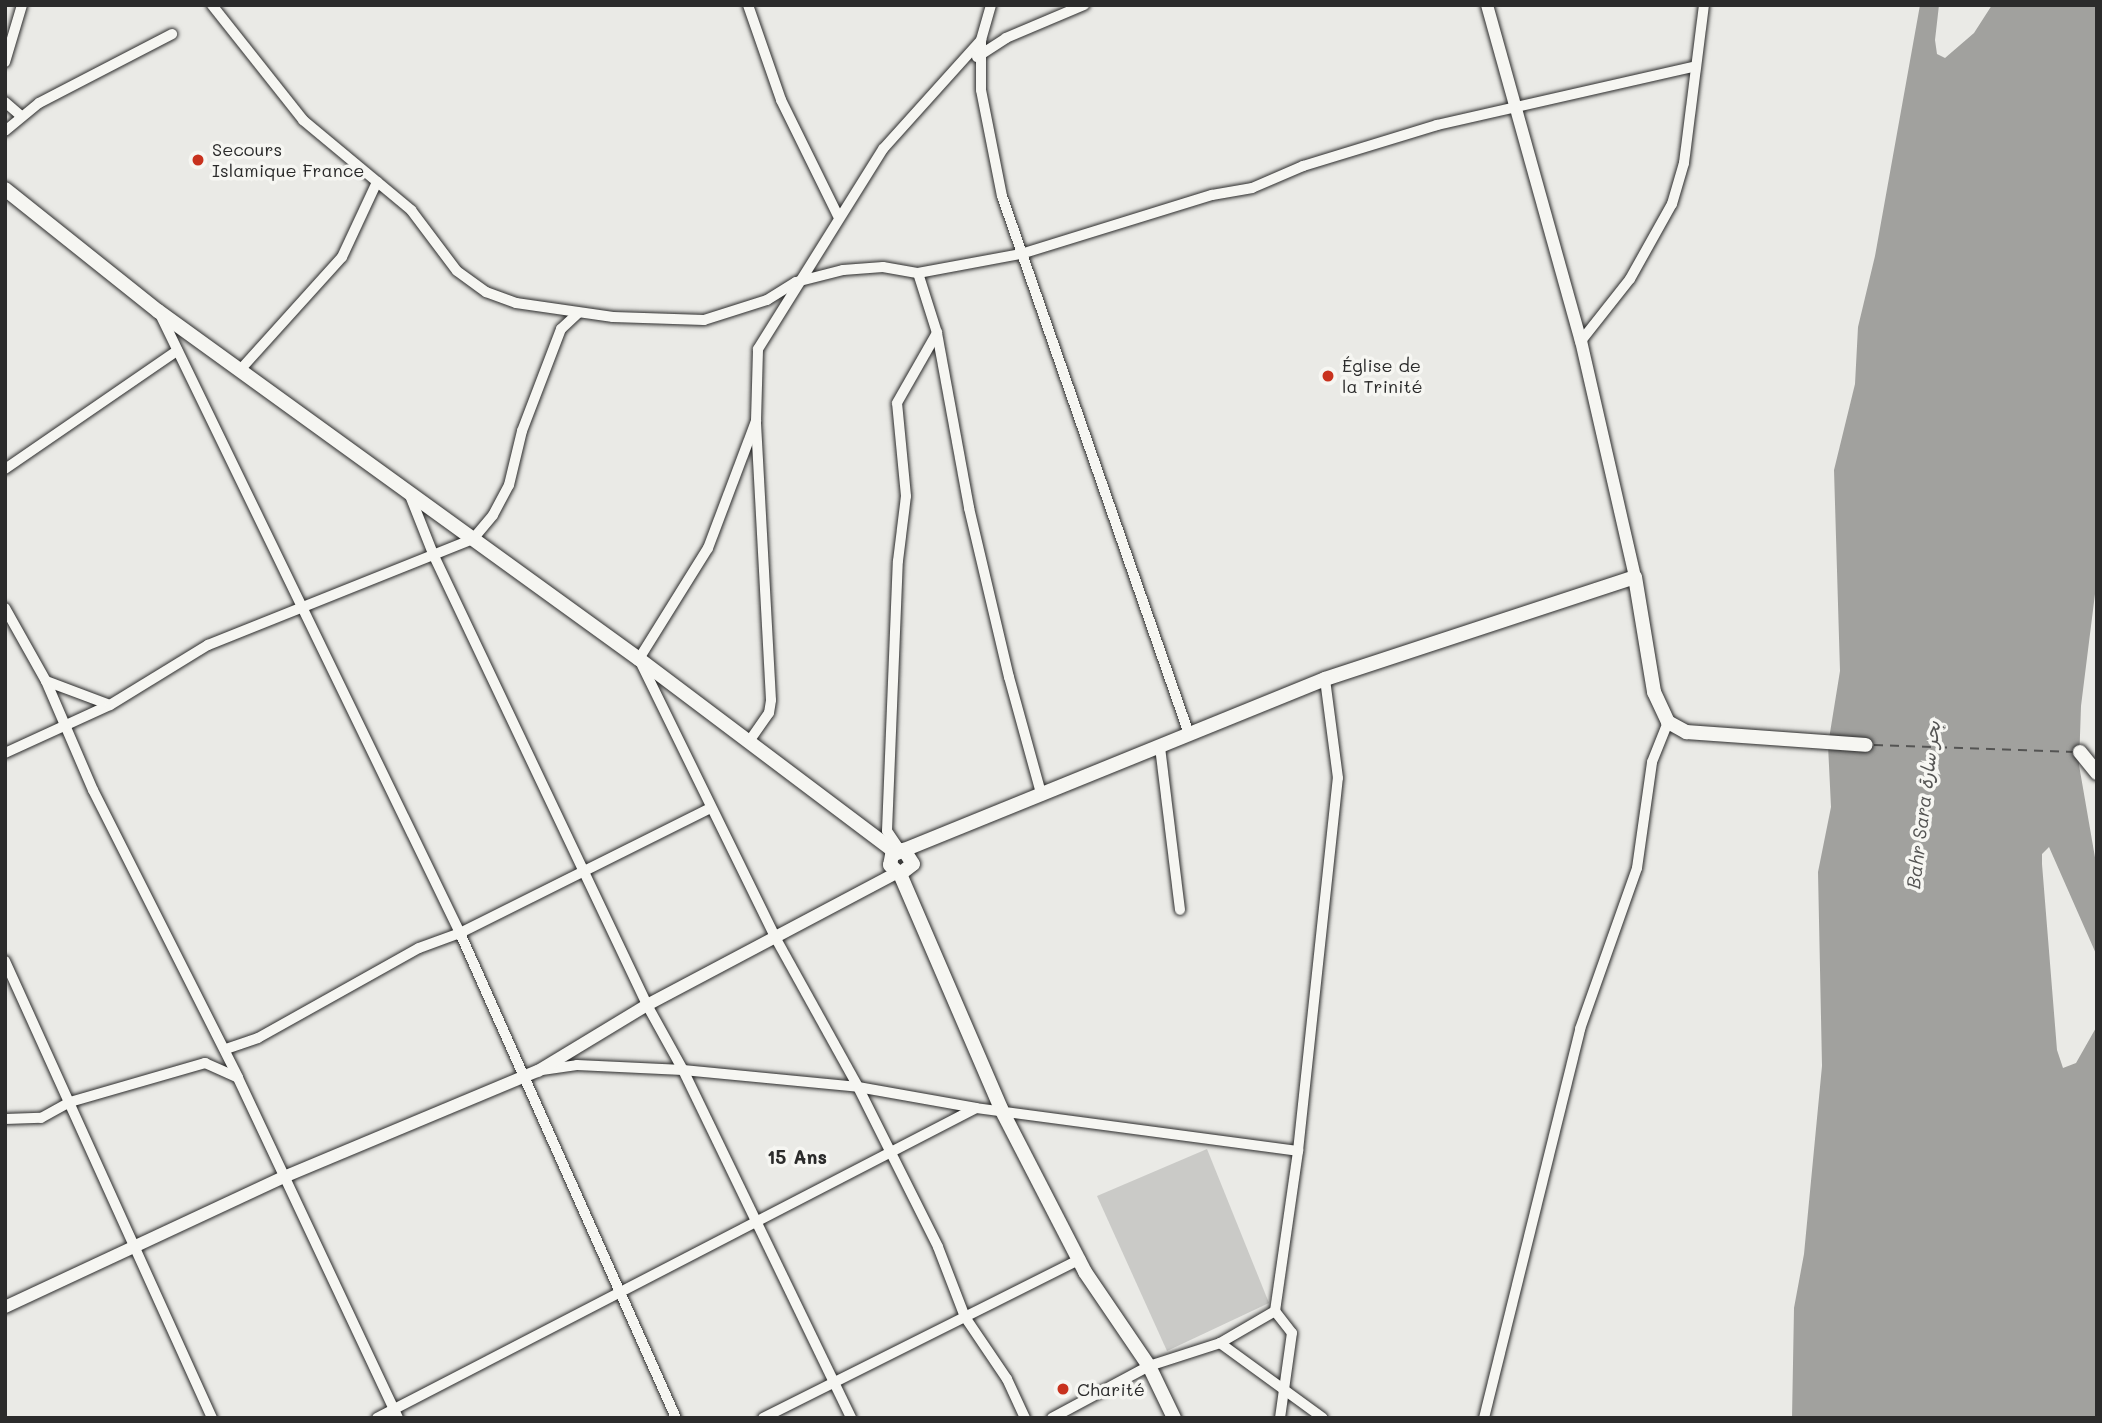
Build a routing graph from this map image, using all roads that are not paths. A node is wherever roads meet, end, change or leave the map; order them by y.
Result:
1 (22, 5) edge
2 (212, 5) edge
3 (748, 5) edge
4 (991, 5) edge
5 (1084, 5) edge
6 (1487, 5) edge
7 (1704, 5) edge
8 (172, 34) dead end
9 (981, 40) junction
10 (979, 57) junction
11 (963, 58) junction
12 (5, 62) edge
13 (1693, 66) junction
14 (5, 102) edge
15 (1513, 106) junction
16 (21, 116) junction
17 (5, 131) edge
18 (377, 182) junction
19 (5, 189) edge
20 (838, 216) junction
21 (1021, 254) junction
22 (918, 273) junction
23 (796, 282) junction
24 (158, 311) junction
25 (578, 313) junction
26 (937, 332) junction
27 (1581, 341) junction
28 (177, 351) junction
29 (240, 370) junction
30 (756, 421) junction
31 (5, 469) edge
32 (409, 492) junction
33 (473, 539) junction
34 (434, 556) junction
35 (1635, 578) junction
36 (304, 607) junction
37 (5, 608) edge
38 (639, 659) junction
39 (1325, 678) junction
40 (46, 681) junction
41 (110, 705) junction
42 (1668, 722) junction
43 (67, 726) junction
44 (1189, 734) junction
45 (750, 740) junction
46 (1866, 745) dead end
47 (1160, 747) junction
48 (2080, 752) dead end
49 (5, 754) edge
50 (2097, 773) edge
51 (1041, 793) junction
52 (710, 808) junction
53 (900, 851) junction
54 (587, 870) junction
55 (898, 874) junction
56 (1180, 911) dead end
57 (460, 933) junction
58 (775, 937) junction
59 (5, 961) edge
60 (9, 973) edge
61 (647, 1005) junction
62 (226, 1049) junction
63 (683, 1070) junction
64 (538, 1071) junction
65 (524, 1073) junction
66 (238, 1078) junction
67 (858, 1087) junction
68 (69, 1102) junction
69 (976, 1108) junction
70 (1000, 1109) junction
71 (5, 1119) edge
72 (1298, 1151) junction
73 (888, 1152) junction
74 (284, 1177) junction
75 (758, 1224) junction
76 (138, 1245) junction
77 (1080, 1259) junction
78 (621, 1293) junction
79 (5, 1307) edge
80 (1275, 1311) junction
81 (965, 1317) junction
82 (1220, 1343) junction
83 (1149, 1366) junction
84 (832, 1385) junction
85 (1286, 1387) junction
86 (1304, 1401) junction
87 (396, 1414) edge
88 (212, 1418) edge
89 (377, 1418) edge
90 (676, 1418) edge
91 (764, 1418) edge
92 (851, 1418) edge
93 (1025, 1418) edge
94 (1052, 1418) edge
95 (1174, 1418) edge
96 (1280, 1418) edge
97 (1307, 1418) edge
98 (1323, 1418) edge
99 (1484, 1418) edge

1 - 12 street
2 - 18 street
3 - 20 street
4 - 9 street
5 - 10 street
6 - 15 street
7 - 13 street
8 - 16 street
9 - 10 street
9 - 11 street
10 - 11 street
10 - 21 street
11 - 20 street
13 - 15 street
13 - 27 street
14 - 16 street
15 - 21 street
15 - 27 street
16 - 17 street
18 - 25 street
18 - 29 street
19 - 24 main road
20 - 23 street
21 - 22 street
21 - 44 street
22 - 23 street
22 - 26 street
23 - 25 street
23 - 30 street
24 - 28 street
24 - 29 main road
25 - 33 street
26 - 51 street
26 - 53 street
27 - 35 street
28 - 31 street
28 - 36 street
29 - 32 main road
30 - 38 street
30 - 45 street
32 - 33 main road
32 - 34 street
33 - 34 street
33 - 38 main road
34 - 36 street
34 - 54 street
35 - 39 main road
35 - 42 main road
36 - 41 street
36 - 57 street
37 - 40 street
38 - 45 main road
38 - 52 street
39 - 44 main road
39 - 72 street
40 - 41 street
40 - 43 street
41 - 43 street
42 - 46 main road
42 - 99 street
43 - 49 street
43 - 62 street
44 - 47 main road
45 - 53 main road
47 - 51 main road
47 - 56 street
48 - 50 main road
51 - 53 main road
52 - 54 street
52 - 58 street
53 - 55 main road
54 - 57 street
54 - 61 street
55 - 58 street
55 - 70 main road
57 - 62 street
57 - 65 street
58 - 61 street
58 - 67 street
59 - 60 street
60 - 68 street
61 - 63 street
61 - 64 street
62 - 66 street
63 - 64 street
63 - 67 street
63 - 75 street
64 - 65 street
65 - 74 street
65 - 78 street
66 - 68 street
66 - 74 street
67 - 69 street
67 - 73 street
68 - 71 street
68 - 76 street
69 - 70 street
69 - 73 street
70 - 72 street
70 - 77 main road
72 - 80 street
73 - 75 street
73 - 81 street
74 - 76 street
74 - 87 street
75 - 78 street
75 - 84 street
76 - 79 street
76 - 88 street
77 - 81 street
77 - 83 main road
78 - 87 street
78 - 90 street
80 - 82 street
80 - 85 street
81 - 84 street
81 - 93 street
82 - 83 street
82 - 85 street
83 - 94 street
83 - 95 main road
84 - 91 street
84 - 92 street
85 - 86 street
85 - 96 street
86 - 97 street
86 - 98 street
87 - 89 street

